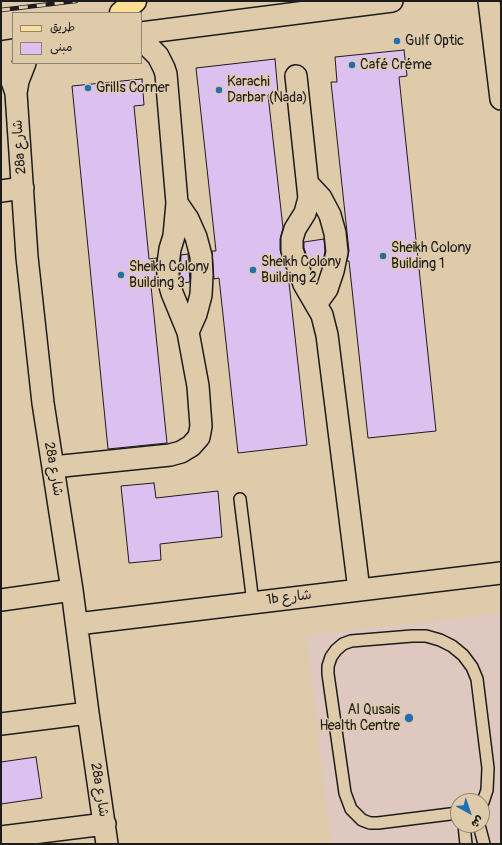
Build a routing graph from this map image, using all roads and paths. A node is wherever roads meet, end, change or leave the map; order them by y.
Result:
1 (135, 1) edge
2 (392, 1) edge
3 (489, 1) edge
4 (122, 12) edge
5 (142, 32) edge
6 (142, 40) edge
7 (12, 50) edge
8 (1, 52) edge
9 (25, 64) edge
10 (1, 66) edge
11 (296, 76) dead end
12 (16, 93) junction
13 (501, 99) edge
14 (308, 184) junction
15 (23, 188) junction
16 (1, 191) edge
17 (177, 203) junction
18 (316, 304) junction
19 (188, 332) junction
20 (53, 467) junction
21 (240, 499) dead end
22 (501, 573) edge
23 (72, 590) junction
24 (359, 590) junction
25 (1, 600) edge
26 (253, 603) junction
27 (77, 624) junction
28 (88, 713) junction
29 (1, 724) edge
30 (486, 793) edge
31 (450, 814) edge
32 (465, 833) edge
33 (481, 833) edge
34 (106, 834) edge
35 (1, 837) edge
36 (466, 844) edge
37 (484, 844) edge

1 - 4 main road
2 - 5 street
3 - 13 street
6 - 17 street
7 - 8 street
9 - 12 street, 28a شارع
10 - 12 street, 28a شارع
11 - 14 street
12 - 15 street, 28a شارع
14 - 18 street
14 - 18 street
15 - 16 street
15 - 20 street, 28a شارع
17 - 19 street
17 - 19 street
18 - 24 street
19 - 20 street
20 - 23 street, 28a شارع
21 - 26 lane
22 - 24 street, 1b شارع
23 - 25 street
23 - 27 street, 28a شارع
24 - 26 street, 1b شارع
26 - 27 street, 1b شارع
27 - 28 street, 28a شارع
28 - 29 street
28 - 34 street, 28a شارع
30 - 31 lane
32 - 36 lane
33 - 37 lane
34 - 35 street

